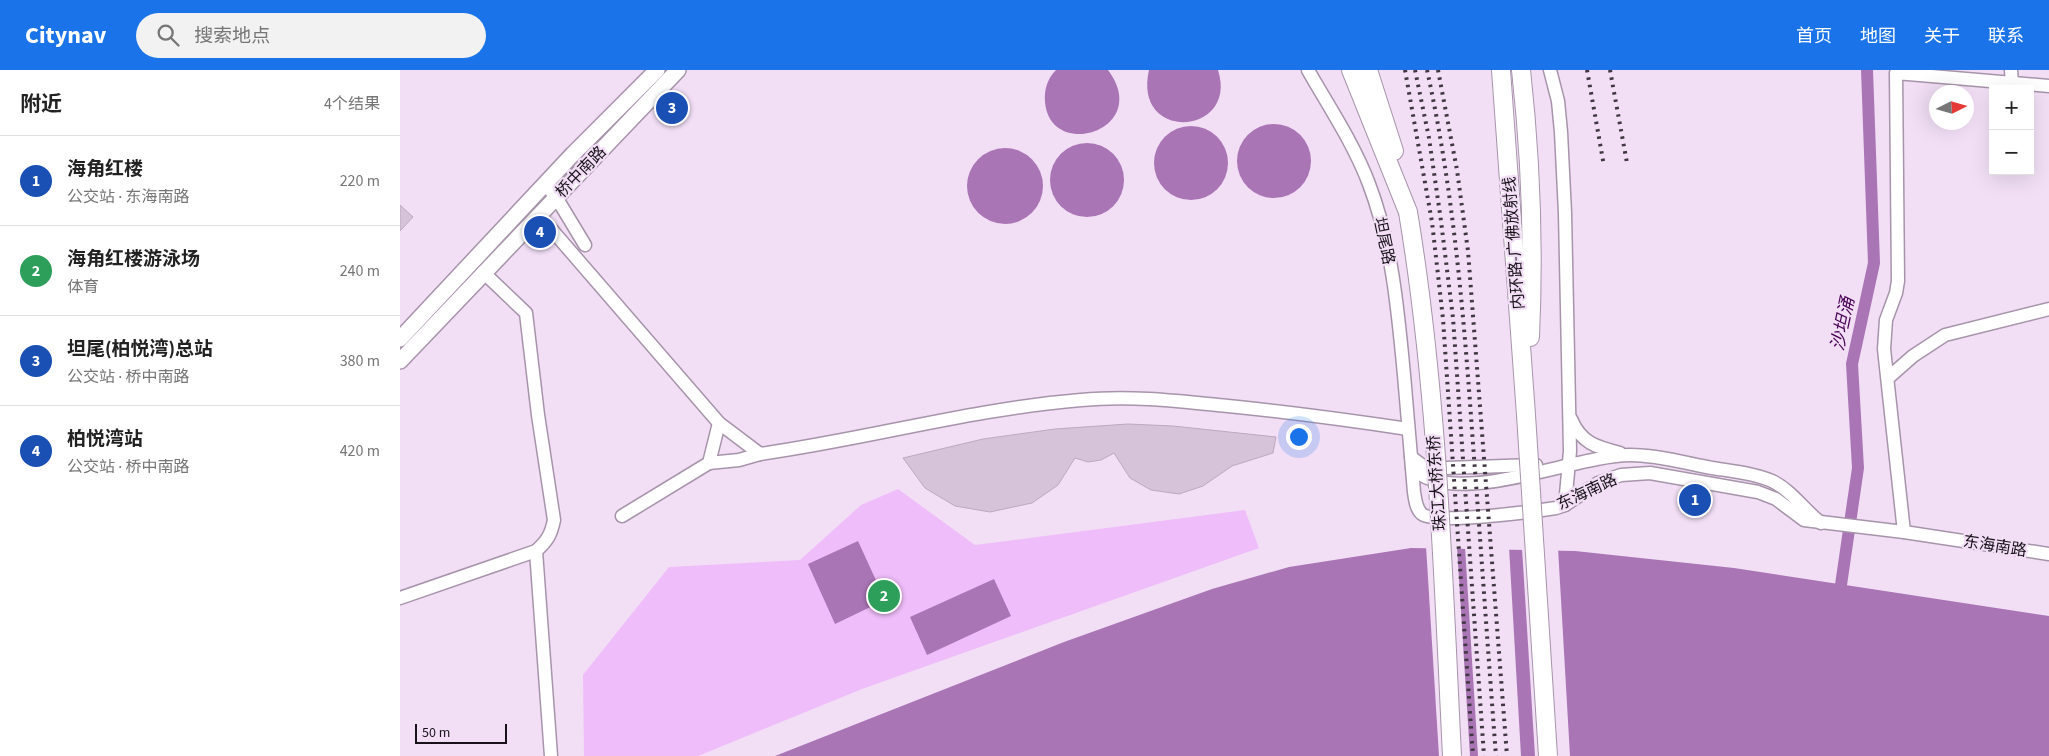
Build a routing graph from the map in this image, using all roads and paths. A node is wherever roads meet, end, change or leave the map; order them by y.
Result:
1 (657, 70) edge
2 (678, 70) edge
3 (1308, 70) edge
4 (1351, 70) edge
5 (1368, 70) edge
6 (1501, 70) edge
7 (1521, 70) edge
8 (1550, 70) edge
9 (2011, 76) edge
10 (2049, 86) edge
11 (544, 184) junction
12 (556, 197) junction
13 (1408, 212) junction
14 (539, 215) junction
15 (585, 245) dead end
16 (483, 272) junction
17 (2049, 309) edge
18 (400, 339) edge
19 (400, 361) edge
20 (1888, 378) junction
21 (1526, 415) junction
22 (1570, 415) junction
23 (719, 423) junction
24 (1408, 429) junction
25 (760, 454) junction
26 (1630, 455) junction
27 (1411, 462) junction
28 (710, 464) junction
29 (1570, 464) junction
30 (1565, 505) junction
31 (622, 516) dead end
32 (1821, 523) junction
33 (1904, 532) junction
34 (536, 551) junction
35 (2049, 554) edge
36 (400, 598) edge
37 (551, 756) edge
38 (1452, 756) edge
39 (1548, 756) edge

1 - 11 main road, 桥中南路
2 - 12 main road, 桥中南路
3 - 24 street, 坦尾路
4 - 13 highway
5 - 13 highway
6 - 21 highway, 内环路-广佛放射线
7 - 21 highway
8 - 22 street
9 - 10 street
9 - 20 street
11 - 12 street
11 - 18 main road, 桥中南路
12 - 14 main road, 桥中南路
12 - 15 street
13 - 38 highway, 珠江大桥东桥, bridge
14 - 16 main road, 桥中南路
14 - 23 street
16 - 19 main road, 桥中南路
16 - 34 street
17 - 20 street
20 - 33 street
21 - 39 highway, bridge
22 - 26 street
22 - 29 street
23 - 25 street
23 - 28 street
24 - 25 street
24 - 27 street, 东海南路
25 - 28 street
26 - 29 street, 东海南路
26 - 32 street, 东海南路
27 - 29 street, 东海南路
27 - 30 street, 东海南路
28 - 31 street
29 - 30 street
30 - 32 street, 东海南路
32 - 33 street, 东海南路
33 - 35 street, 东海南路
34 - 36 street
34 - 37 street

